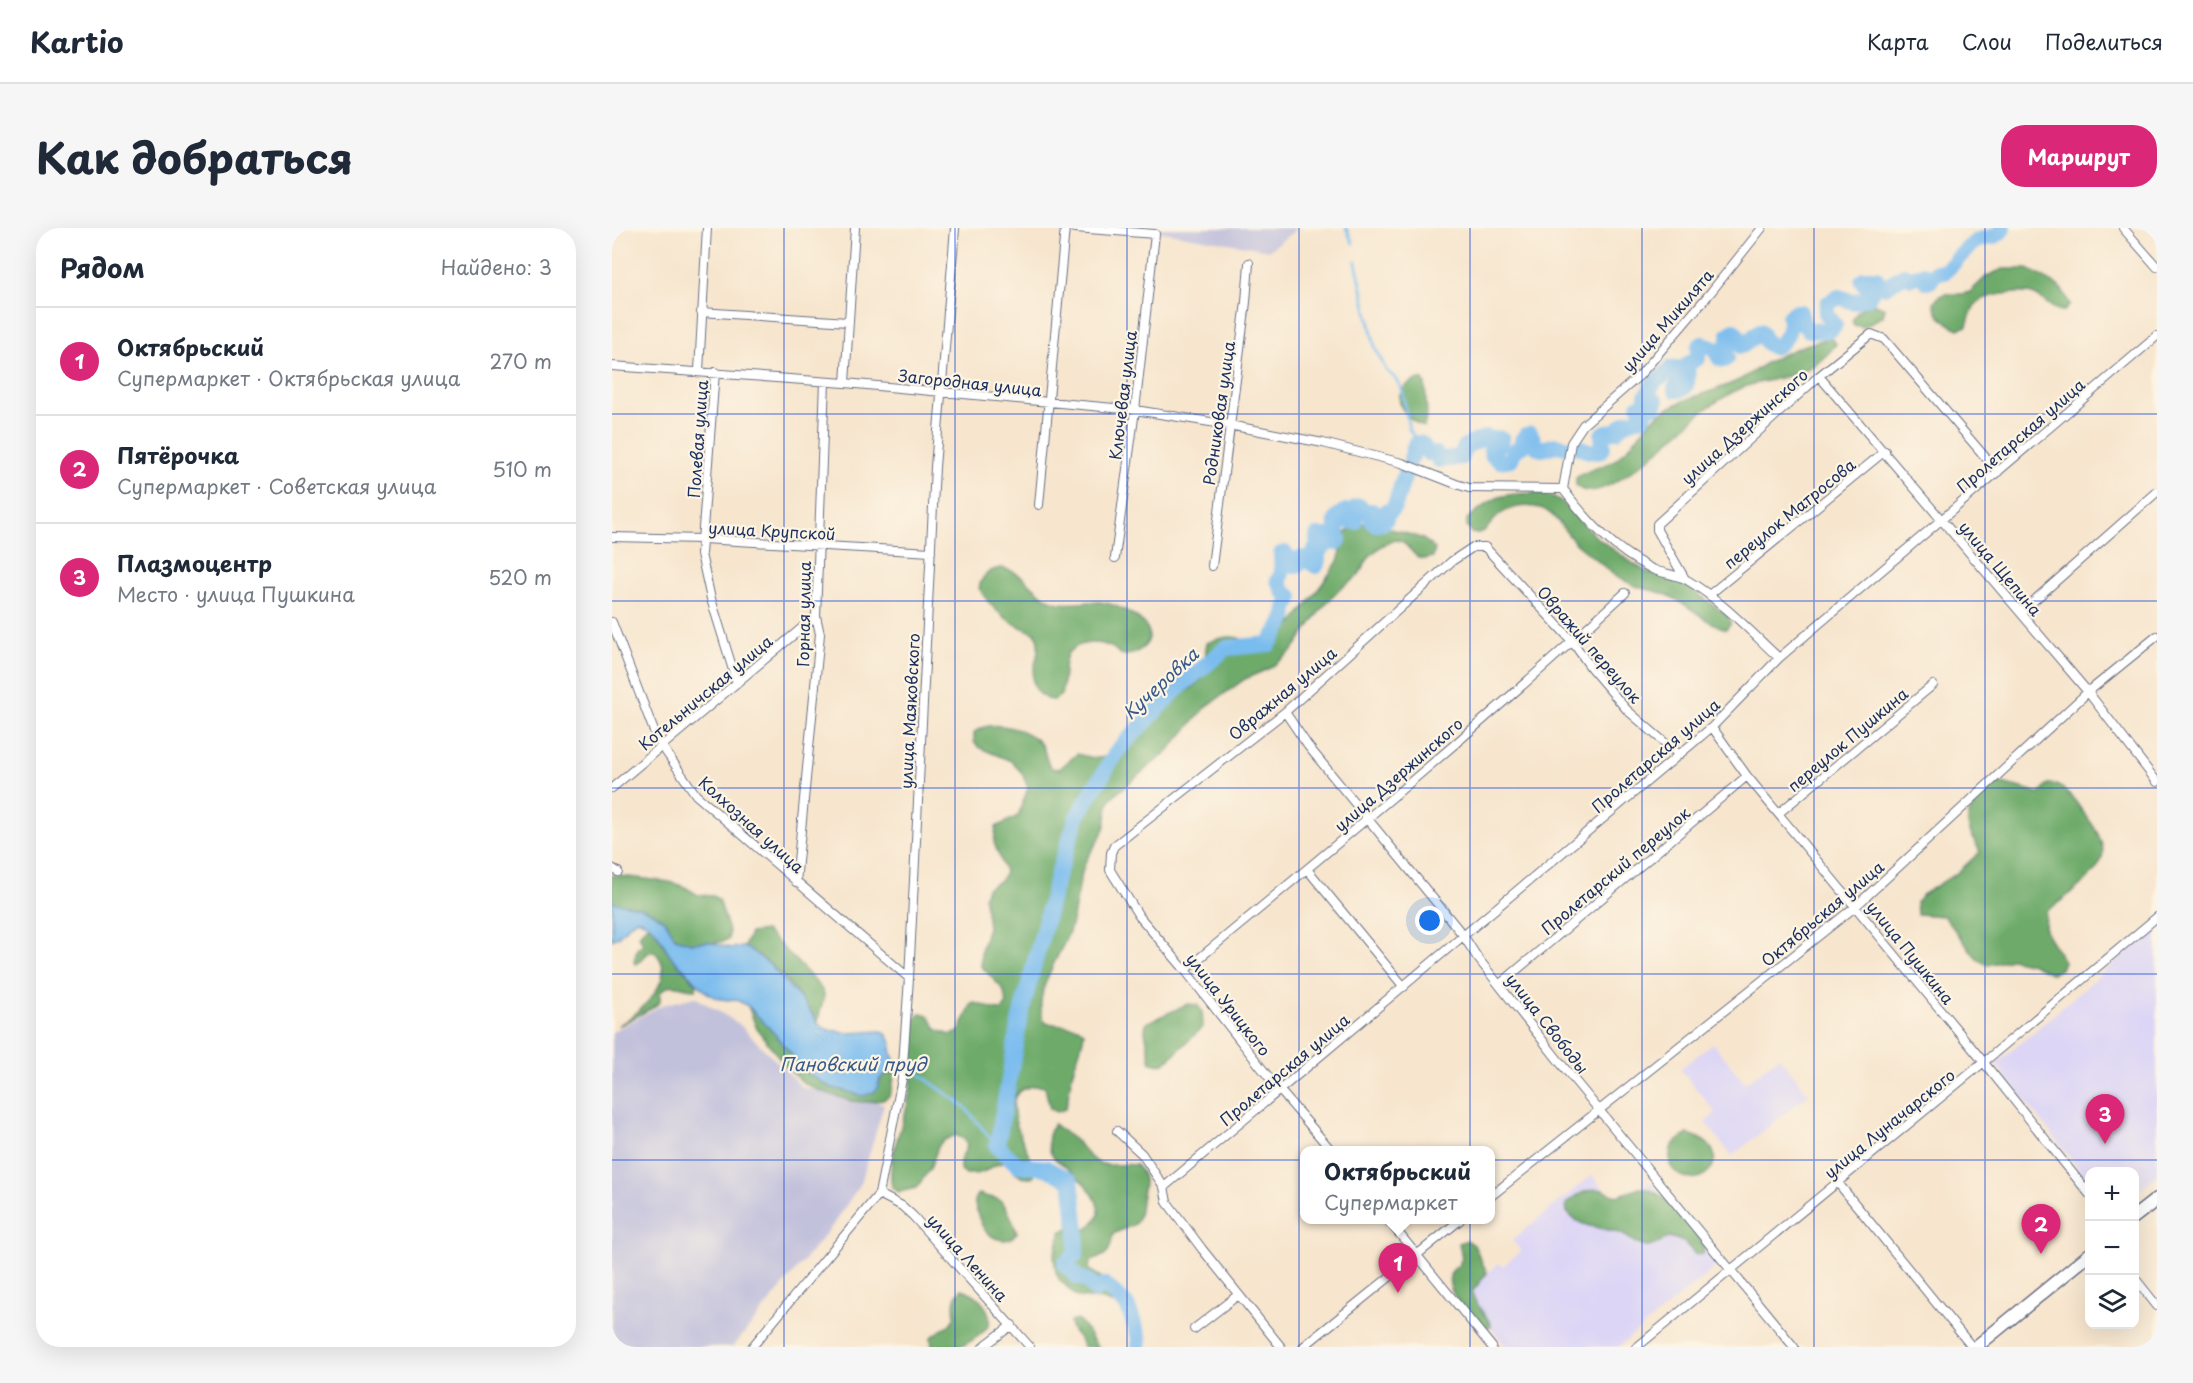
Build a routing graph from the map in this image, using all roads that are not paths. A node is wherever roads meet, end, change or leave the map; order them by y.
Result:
1 (707, 228) edge
2 (855, 228) edge
3 (956, 228) edge
4 (1065, 228) edge
5 (1075, 228) edge
6 (1762, 228) edge
7 (2123, 228) edge
8 (1249, 263) dead end
9 (2157, 267) edge
10 (701, 312) junction
11 (848, 322) junction
12 (2157, 336) edge
13 (612, 366) edge
14 (699, 371) junction
15 (715, 372) junction
16 (1819, 375) junction
17 (825, 382) junction
18 (845, 383) junction
19 (941, 391) junction
20 (1048, 403) junction
21 (1135, 410) junction
22 (1229, 425) junction
23 (1885, 451) junction
24 (1998, 472) junction
25 (1563, 489) junction
26 (2157, 492) edge
27 (1039, 505) dead end
28 (1942, 519) junction
29 (612, 537) edge
30 (703, 539) junction
31 (818, 546) junction
32 (1485, 547) joint
33 (932, 552) junction
34 (1115, 558) dead end
35 (1212, 566) dead end
36 (1685, 579) junction
37 (1625, 593) dead end
38 (1709, 595) junction
39 (2021, 612) junction
40 (816, 616) junction
41 (612, 622) edge
42 (2157, 636) edge
43 (1572, 641) junction
44 (1779, 657) junction
45 (737, 682) junction
46 (1933, 685) dead end
47 (2088, 692) junction
48 (1286, 712) junction
49 (1712, 727) junction
50 (662, 748) junction
51 (1678, 754) junction
52 (1748, 776) junction
53 (2157, 782) edge
54 (612, 788) edge
55 (1779, 813) junction
56 (1366, 819) junction
57 (1307, 869) junction
58 (1110, 870) joint
59 (796, 882) junction
60 (1856, 906) junction
61 (2157, 917) edge
62 (1463, 935) junction
63 (1185, 970) junction
64 (909, 978) junction
65 (1500, 984) junction
66 (1404, 987) junction
67 (1984, 1062) junction
68 (1281, 1089) junction
69 (1600, 1110) junction
70 (1117, 1131) dead end
71 (1328, 1146) edge
72 (1838, 1183) junction
73 (1164, 1187) junction
74 (2085, 1189) edge
75 (1495, 1193) edge
76 (879, 1194) junction
77 (2157, 1199) edge
78 (2139, 1213) edge
79 (1391, 1224) edge
80 (1456, 1224) edge
81 (1416, 1254) junction
82 (2085, 1258) edge
83 (1731, 1271) junction
84 (2139, 1283) edge
85 (1238, 1295) junction
86 (2157, 1305) edge
87 (1012, 1325) junction
88 (1194, 1329) dead end
89 (752, 1347) edge
90 (983, 1347) edge
91 (1030, 1347) edge
92 (1281, 1347) edge
93 (1303, 1347) edge
94 (1492, 1347) edge
95 (1637, 1347) edge
96 (1794, 1347) edge
97 (1974, 1347) edge

1 - 10 street, Полевая улица
2 - 11 street
3 - 19 street, улица Маяковского
4 - 20 street
5 - 21 street, Ключевая улица
6 - 25 street, улица Микилята
7 - 9 street
8 - 22 street, Родниковая улица
10 - 11 street
10 - 14 street, Полевая улица
11 - 18 street
12 - 24 street, Пролетарская улица
13 - 14 street, Загородная улица
14 - 15 street, Загородная улица
15 - 17 street, Загородная улица
15 - 30 street, Полевая улица
16 - 23 street, улица Щепина
16 - 24 street, улица Дзержинского
16 - 36 street, улица Дзержинского
17 - 18 street, Загородная улица
17 - 31 street, Горная улица
18 - 19 street, Загородная улица
19 - 20 street, Загородная улица
19 - 33 street, улица Маяковского
20 - 21 street, Загородная улица
20 - 27 street
21 - 22 street, Загородная улица
21 - 34 street, Ключевая улица
22 - 25 street, Загородная улица
22 - 35 street, Родниковая улица
23 - 28 street, улица Щепина
23 - 38 street, переулок Матросова
24 - 28 street, Пролетарская улица
25 - 36 street
26 - 39 street
28 - 39 street, улица Щепина
28 - 44 street, Пролетарская улица
29 - 30 street, улица Крупской
30 - 31 street, улица Крупской
30 - 45 street, Полевая улица
31 - 33 street, улица Крупской
31 - 40 street, Горная улица
32 - 43 street, Овражий переулок
32 - 48 street, Овражная улица
33 - 64 street, улица Маяковского
36 - 38 street
37 - 43 street, улица Дзержинского
38 - 44 street
39 - 47 street, улица Щепина
40 - 45 street, Котельничская улица
40 - 59 street, Горная улица
41 - 50 street, Колхозная улица
42 - 47 street, Октябрьская улица
43 - 51 street, Овражий переулок
43 - 56 street, улица Дзержинского
44 - 49 street, Пролетарская улица
45 - 50 street, Котельничская улица
46 - 55 street, переулок Пушкина
47 - 53 street, улица Щепина
47 - 60 street, Октябрьская улица
48 - 56 street, улица Свободы
48 - 58 street, Овражная улица
49 - 51 street, Пролетарская улица
49 - 52 street, улица Пушкина
50 - 54 street, Котельничская улица
50 - 59 street, Колхозная улица
51 - 62 street, Пролетарская улица
52 - 55 street, улица Пушкина
52 - 65 street, Пролетарский переулок
55 - 60 street, улица Пушкина
56 - 57 street, улица Дзержинского
56 - 62 street, улица Свободы
57 - 63 street, улица Дзержинского
57 - 66 street
58 - 63 street, улица Урицкого
59 - 64 street, Колхозная улица
60 - 67 street, улица Пушкина
60 - 69 street, Октябрьская улица
61 - 67 street, улица Луначарского
62 - 65 street, улица Свободы
62 - 66 street, Пролетарская улица
63 - 68 street, улица Урицкого
64 - 76 street, улица Маяковского
65 - 69 street, улица Свободы
66 - 68 street, Пролетарская улица
67 - 72 street, улица Луначарского
67 - 74 street, улица Пушкина
68 - 71 street, улица Урицкого
68 - 73 street, Пролетарская улица
69 - 75 street, Октябрьская улица
69 - 83 street, улица Свободы
70 - 73 street
72 - 83 street, улица Луначарского
72 - 97 street
73 - 85 street
76 - 87 street, улица Ленина
76 - 89 street
77 - 78 main road
79 - 81 street
80 - 81 street
81 - 93 street
81 - 94 street
82 - 97 main road
83 - 95 street, улица Луначарского
83 - 96 street, улица Свободы
84 - 86 street
85 - 88 street
85 - 92 street
87 - 90 street
87 - 91 street, улица Ленина

